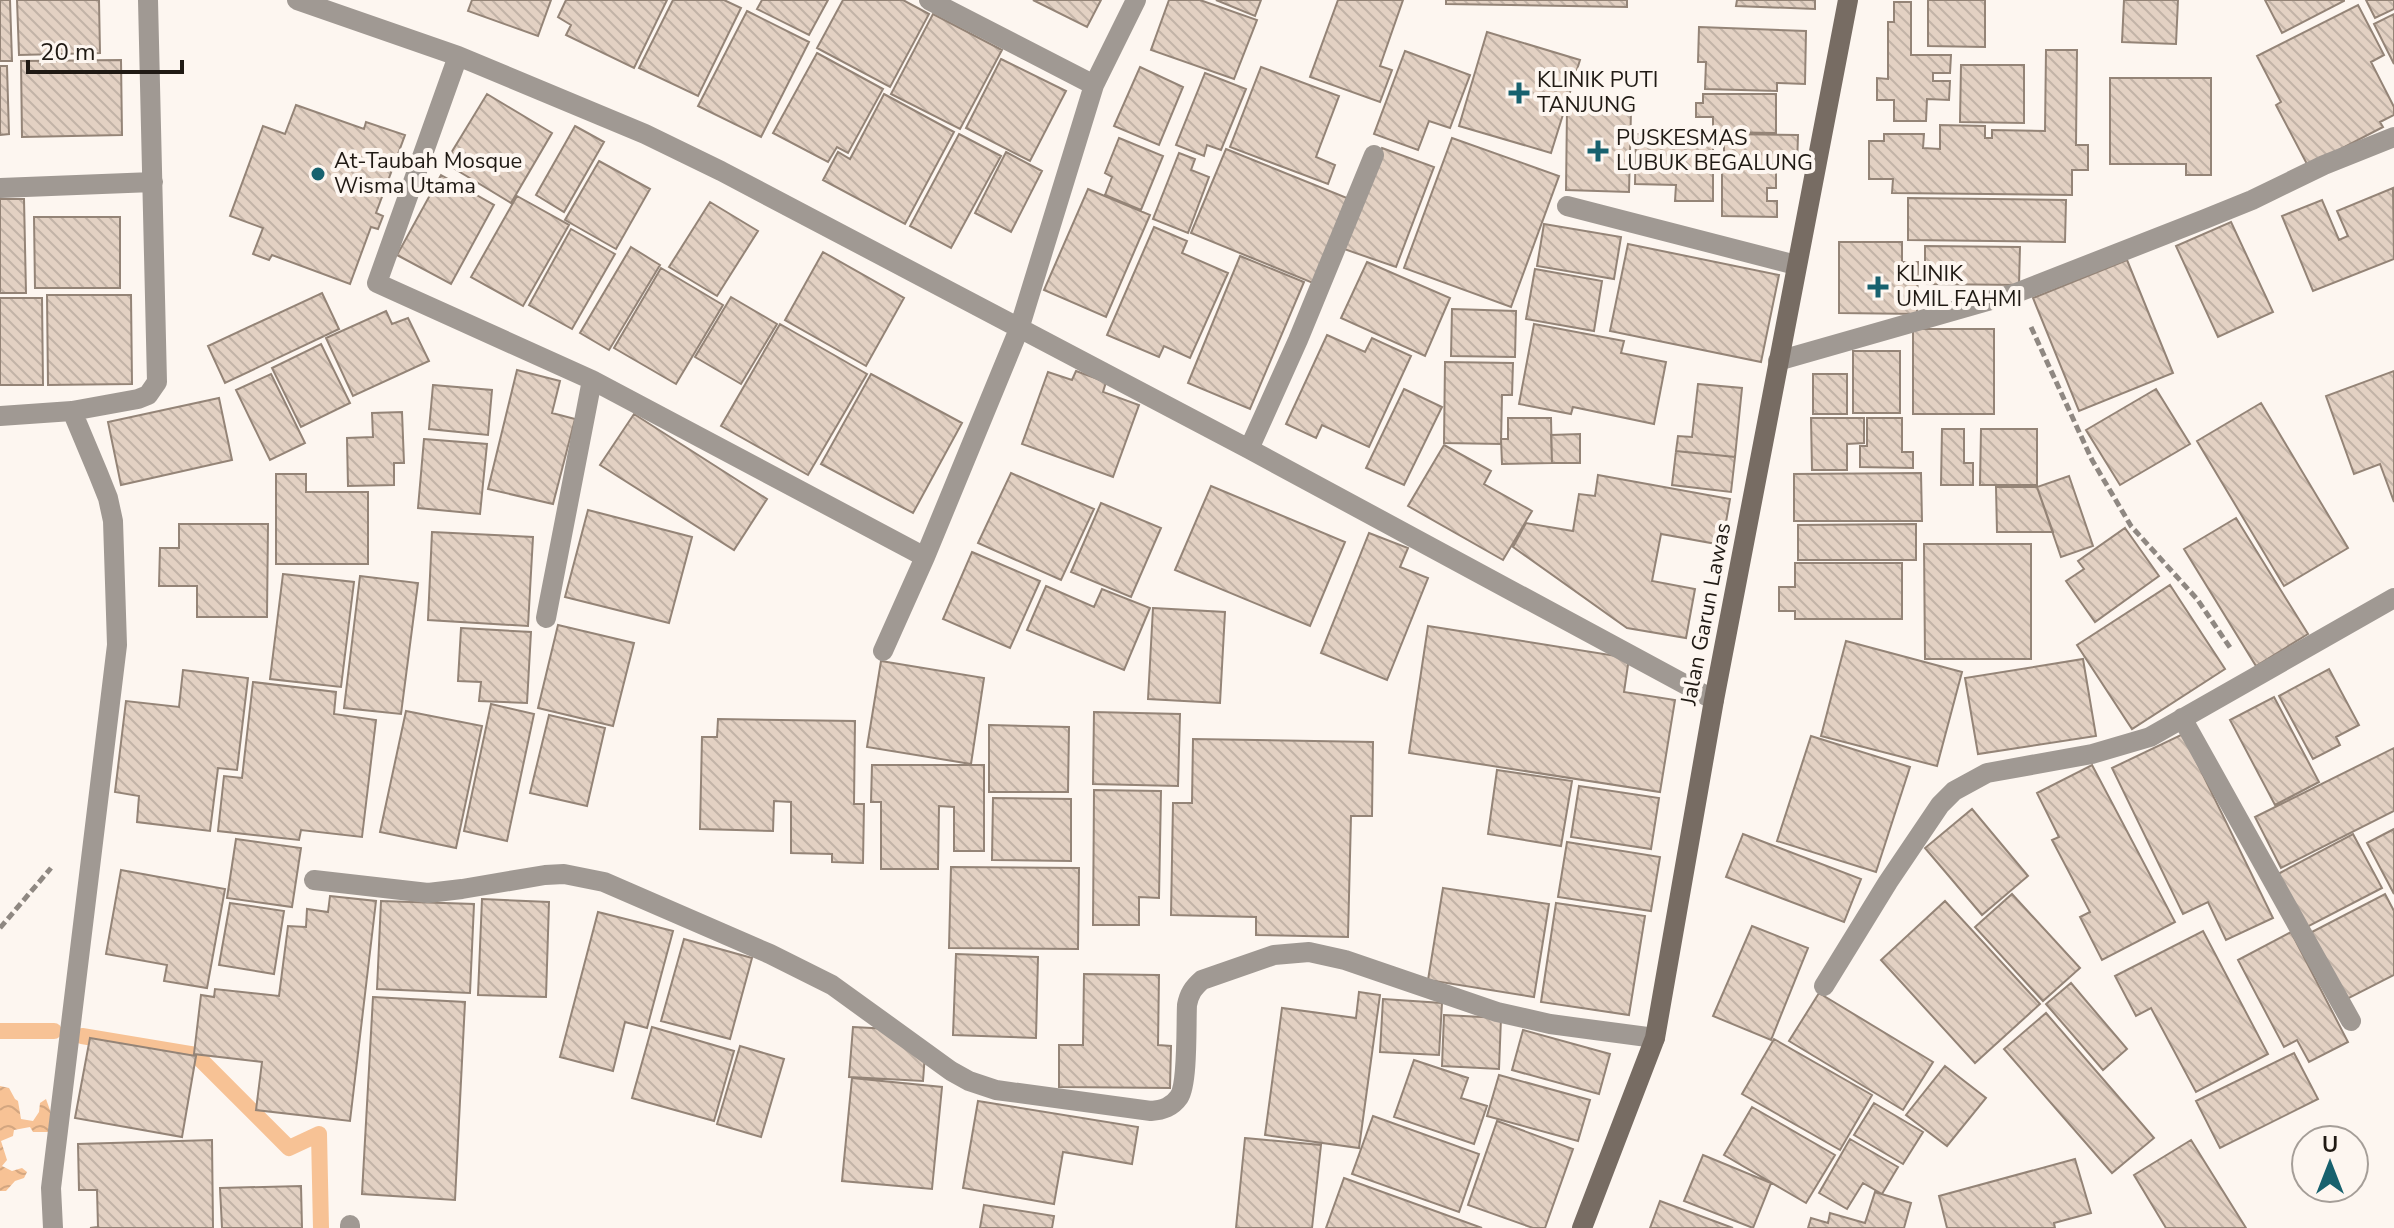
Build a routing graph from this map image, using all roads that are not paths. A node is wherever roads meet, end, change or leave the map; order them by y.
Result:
1 (148, 0) edge
2 (297, 0) edge
3 (929, 0) edge
4 (1136, 0) edge
5 (1848, 0) edge
6 (458, 56) junction
7 (1094, 85) junction
8 (2394, 137) edge
9 (1374, 155) dead end
10 (153, 182) junction
11 (0, 188) edge
12 (1567, 206) dead end
13 (1796, 265) junction
14 (1019, 329) junction
15 (1778, 361) junction
16 (592, 380) junction
17 (72, 411) junction
18 (0, 416) edge
19 (1249, 449) junction
20 (925, 557) junction
21 (2394, 598) edge
22 (546, 618) dead end
23 (883, 651) dead end
24 (1714, 700) junction
25 (2182, 718) junction
26 (314, 880) dead end
27 (1824, 986) dead end
28 (2351, 1021) dead end
29 (1655, 1038) junction
30 (53, 1228) edge
31 (1582, 1228) edge

1 - 10 street
2 - 6 street
3 - 7 street
4 - 7 street
5 - 13 main road, Jalan Garun Lawas
6 - 14 street
6 - 16 street
7 - 14 street
8 - 15 street
9 - 19 street
10 - 11 street
10 - 17 street
12 - 13 street
13 - 15 main road, Jalan Garun Lawas
14 - 19 street
14 - 20 street
15 - 24 main road, Jalan Garun Lawas
16 - 20 street
16 - 22 street
17 - 18 street
17 - 30 street
19 - 24 street
20 - 23 street
21 - 25 street
24 - 29 main road, Jalan Garun Lawas
25 - 27 street
25 - 28 street
26 - 29 street
29 - 31 main road, Jalan Garun Lawas

